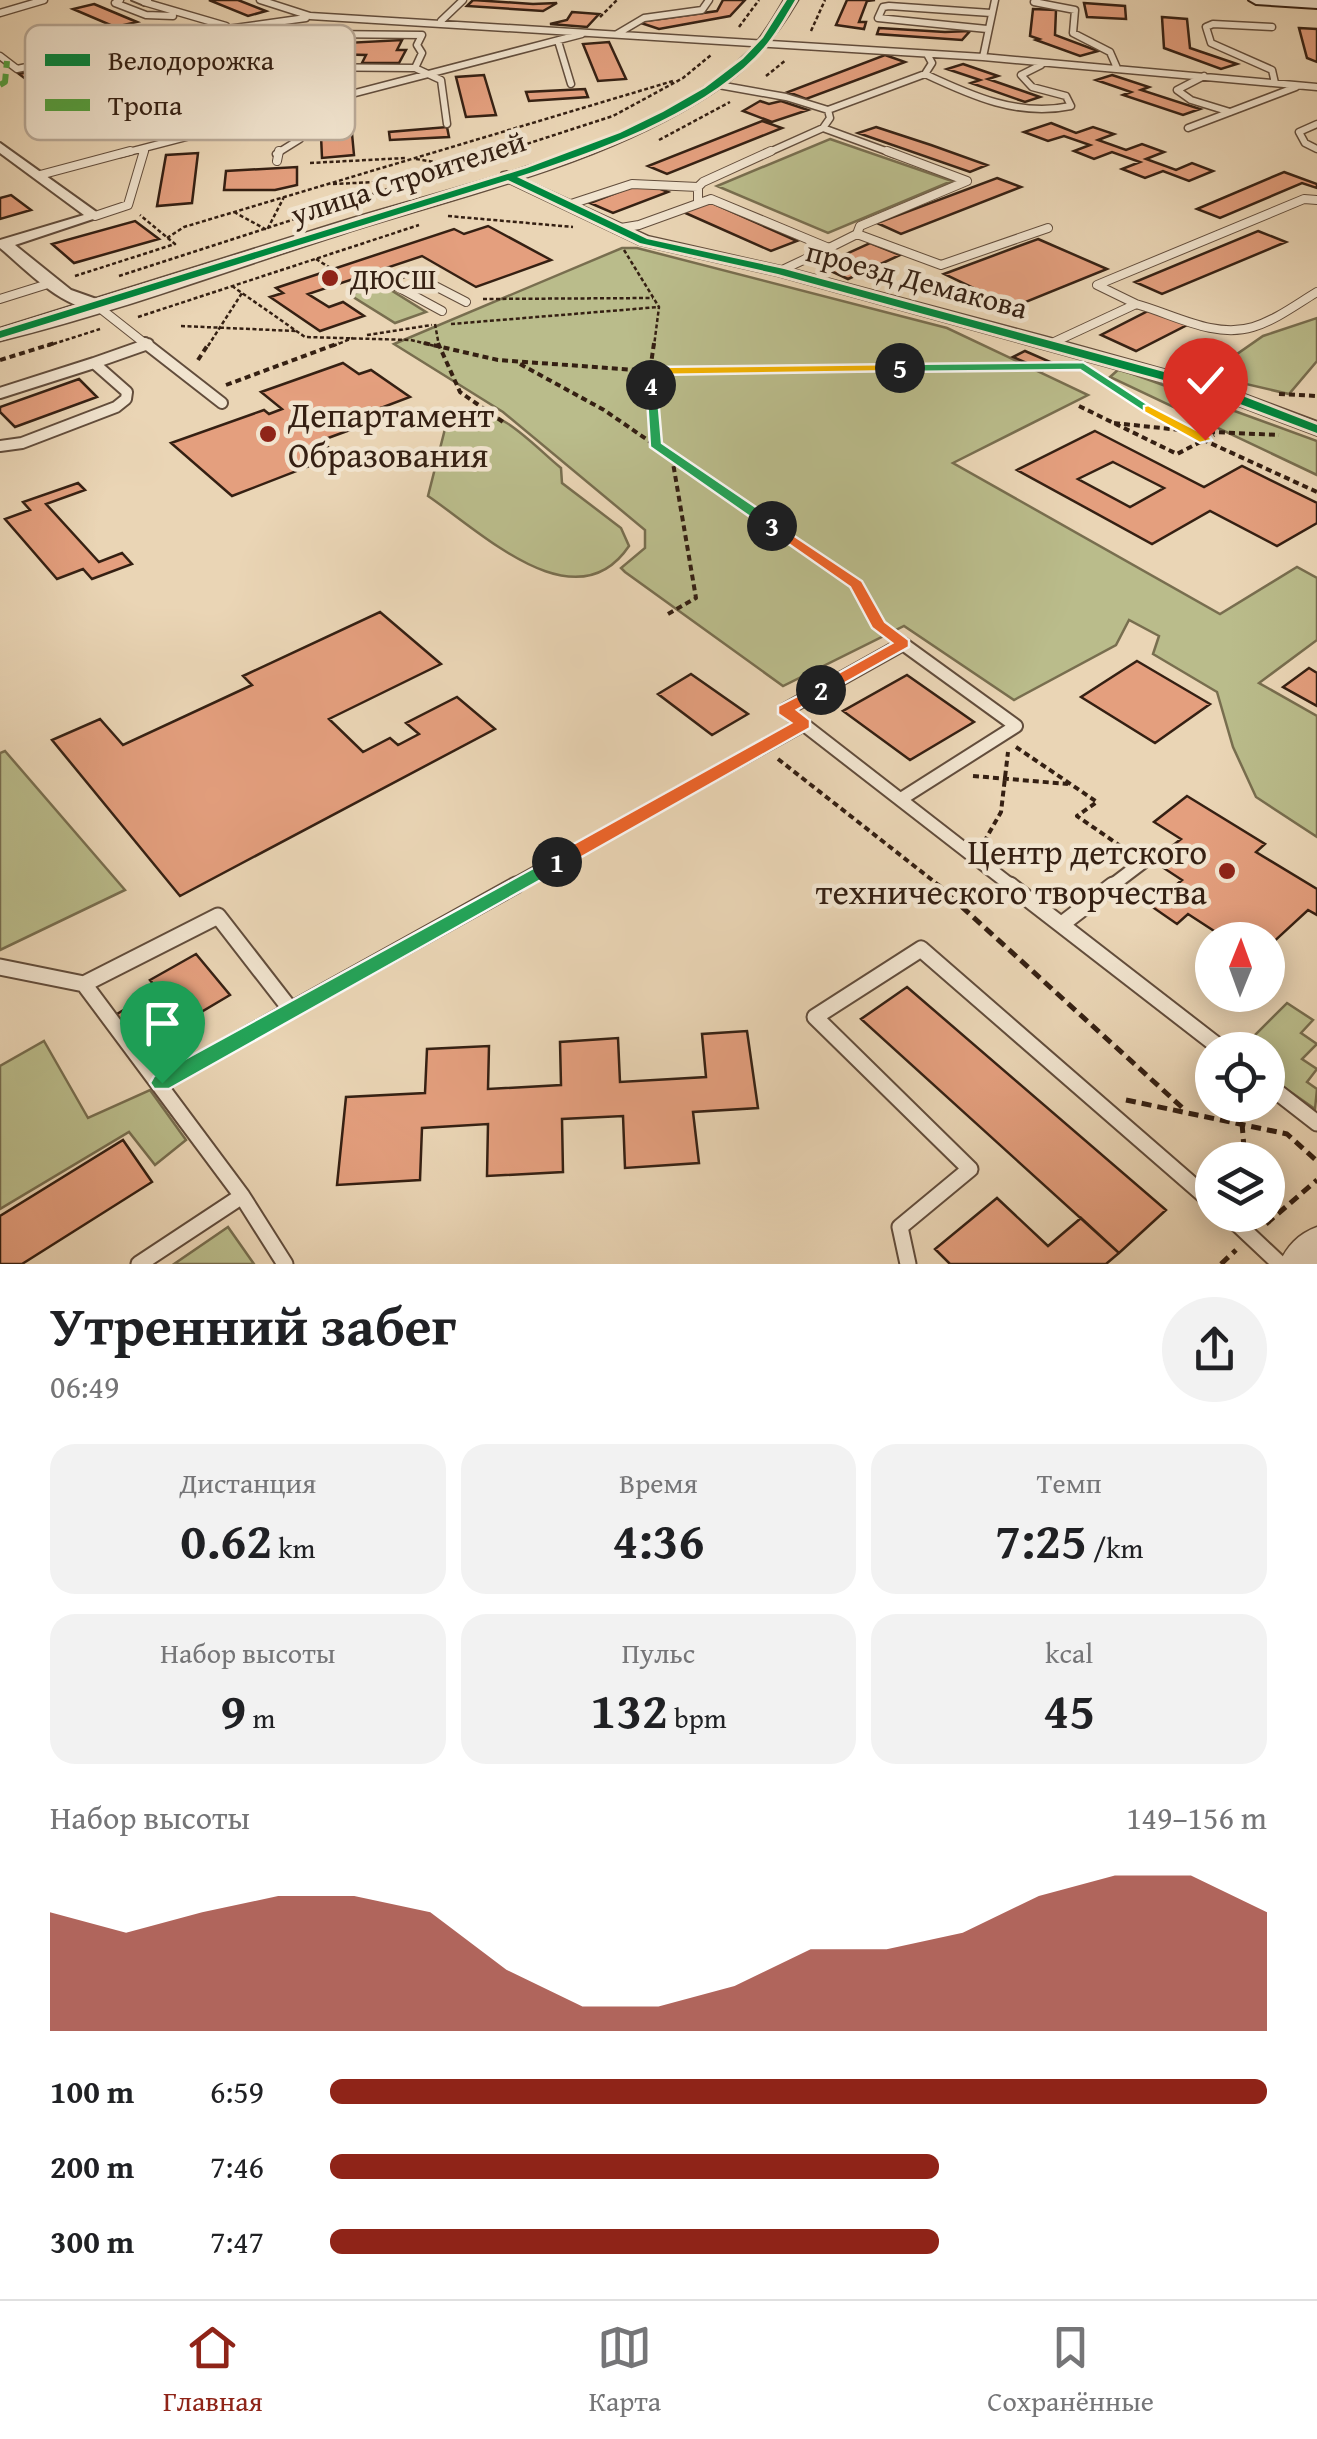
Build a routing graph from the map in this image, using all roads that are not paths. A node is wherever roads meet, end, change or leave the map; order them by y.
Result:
1 (44, 0) edge
2 (120, 0) edge
3 (260, 0) edge
4 (287, 0) edge
5 (463, 0) edge
6 (709, 0) edge
7 (791, 0) edge
8 (996, 0) edge
9 (1256, 0) edge
10 (143, 1) edge
11 (1292, 1) edge
12 (1034, 2) edge
13 (268, 4) junction
14 (1317, 4) edge
15 (991, 13) junction
16 (0, 14) edge
17 (189, 16) junction
18 (310, 16) junction
19 (429, 21) junction
20 (440, 21) junction
21 (221, 25) edge
22 (258, 25) edge
23 (1272, 27) dead end
24 (987, 29) junction
25 (590, 30) junction
26 (355, 34) edge
27 (617, 34) junction
28 (422, 35) junction
29 (558, 41) junction
30 (764, 44) junction
31 (928, 54) junction
32 (0, 56) edge
33 (982, 58) junction
34 (1044, 63) junction
35 (25, 66) edge
36 (355, 68) edge
37 (415, 68) junction
38 (1117, 68) junction
39 (429, 74) junction
40 (925, 74) junction
41 (1204, 76) junction
42 (1275, 83) junction
43 (571, 84) dead end
44 (714, 84) junction
45 (1300, 86) junction
46 (1317, 86) edge
47 (355, 94) edge
48 (828, 110) junction
49 (1230, 112) junction
50 (446, 124) dead end
51 (1317, 124) edge
52 (823, 128) junction
53 (1188, 128) dead end
54 (180, 140) edge
55 (298, 140) edge
56 (0, 147) edge
57 (146, 149) junction
58 (1317, 149) edge
59 (277, 161) dead end
60 (40, 175) junction
61 (507, 176) junction
62 (698, 187) junction
63 (1317, 200) edge
64 (698, 203) junction
65 (568, 205) junction
66 (96, 216) junction
67 (1048, 228) dead end
68 (856, 234) junction
69 (618, 237) junction
70 (2, 244) edge
71 (829, 248) junction
72 (780, 272) junction
73 (51, 283) junction
74 (1317, 292) edge
75 (0, 299) edge
76 (466, 302) dead end
77 (1136, 304) junction
78 (96, 305) junction
79 (442, 311) road end
80 (0, 335) edge
81 (148, 344) junction
82 (1050, 344) junction
83 (94, 363) junction
84 (0, 393) edge
85 (222, 404) dead end
86 (1317, 429) edge
87 (0, 446) edge
88 (804, 724) junction
89 (901, 799) junction
90 (1143, 862) road end
91 (1062, 924) junction
92 (0, 968) edge
93 (84, 984) junction
94 (290, 1010) junction
95 (1201, 1032) edge
96 (162, 1083) junction
97 (1285, 1098) edge
98 (1317, 1124) edge
99 (1195, 1187) edge
100 (242, 1196) junction
101 (1247, 1232) edge
102 (1317, 1246) edge
103 (139, 1264) edge
104 (284, 1264) edge
105 (908, 1264) edge
106 (1280, 1264) edge
107 (1300, 1264) edge

1 - 16 lane
2 - 17 lane
3 - 13 lane
4 - 13 lane
5 - 20 lane
6 - 27 lane
7 - 30 street, улица Строителей
8 - 15 lane
9 - 11 main road
10 - 17 lane
11 - 14 main road
12 - 38 lane
13 - 18 lane
15 - 24 lane
15 - 24 lane
17 - 21 lane
18 - 19 lane
18 - 22 lane
19 - 20 lane
19 - 28 lane
20 - 25 lane
23 - 42 lane
24 - 33 lane
25 - 27 lane
25 - 29 lane
26 - 28 lane
27 - 30 lane
28 - 37 lane
29 - 39 lane
29 - 43 lane
30 - 31 lane
30 - 44 street, улица Строителей
31 - 33 lane
31 - 40 lane
32 - 35 lane
33 - 34 lane
34 - 38 lane
34 - 40 lane
36 - 37 lane
37 - 39 lane
38 - 41 lane
39 - 47 lane
39 - 50 lane
40 - 48 lane
41 - 42 lane
41 - 49 lane
42 - 45 lane
44 - 48 lane
44 - 61 street, улица Строителей
45 - 46 lane
45 - 49 lane
48 - 52 lane
49 - 53 lane
51 - 58 lane
52 - 62 lane
52 - 68 lane
54 - 57 lane
55 - 59 lane
56 - 60 street
57 - 60 lane
57 - 66 lane
60 - 66 street
61 - 65 street, проезд Демакова
61 - 78 street, улица Строителей
62 - 64 lane
62 - 65 lane
63 - 77 lane
64 - 69 lane
64 - 71 lane
65 - 69 street, проезд Демакова
66 - 70 street
67 - 68 lane
68 - 71 lane
69 - 72 street, проезд Демакова
70 - 73 street
71 - 72 lane
72 - 82 street, проезд Демакова
73 - 75 lane
73 - 78 street
74 - 77 lane
76 - 79 lane
77 - 82 lane
78 - 80 street, улица Строителей
78 - 81 lane
81 - 83 lane
81 - 85 lane
82 - 86 street, проезд Демакова
83 - 84 lane
83 - 87 lane
88 - 89 lane
88 - 89 lane
88 - 94 lane
89 - 91 lane
90 - 91 lane
91 - 95 lane
92 - 93 lane
93 - 94 lane
93 - 96 lane
94 - 96 lane
96 - 100 lane
97 - 98 lane
99 - 105 lane
100 - 103 lane
100 - 104 lane
101 - 106 lane
102 - 107 street

